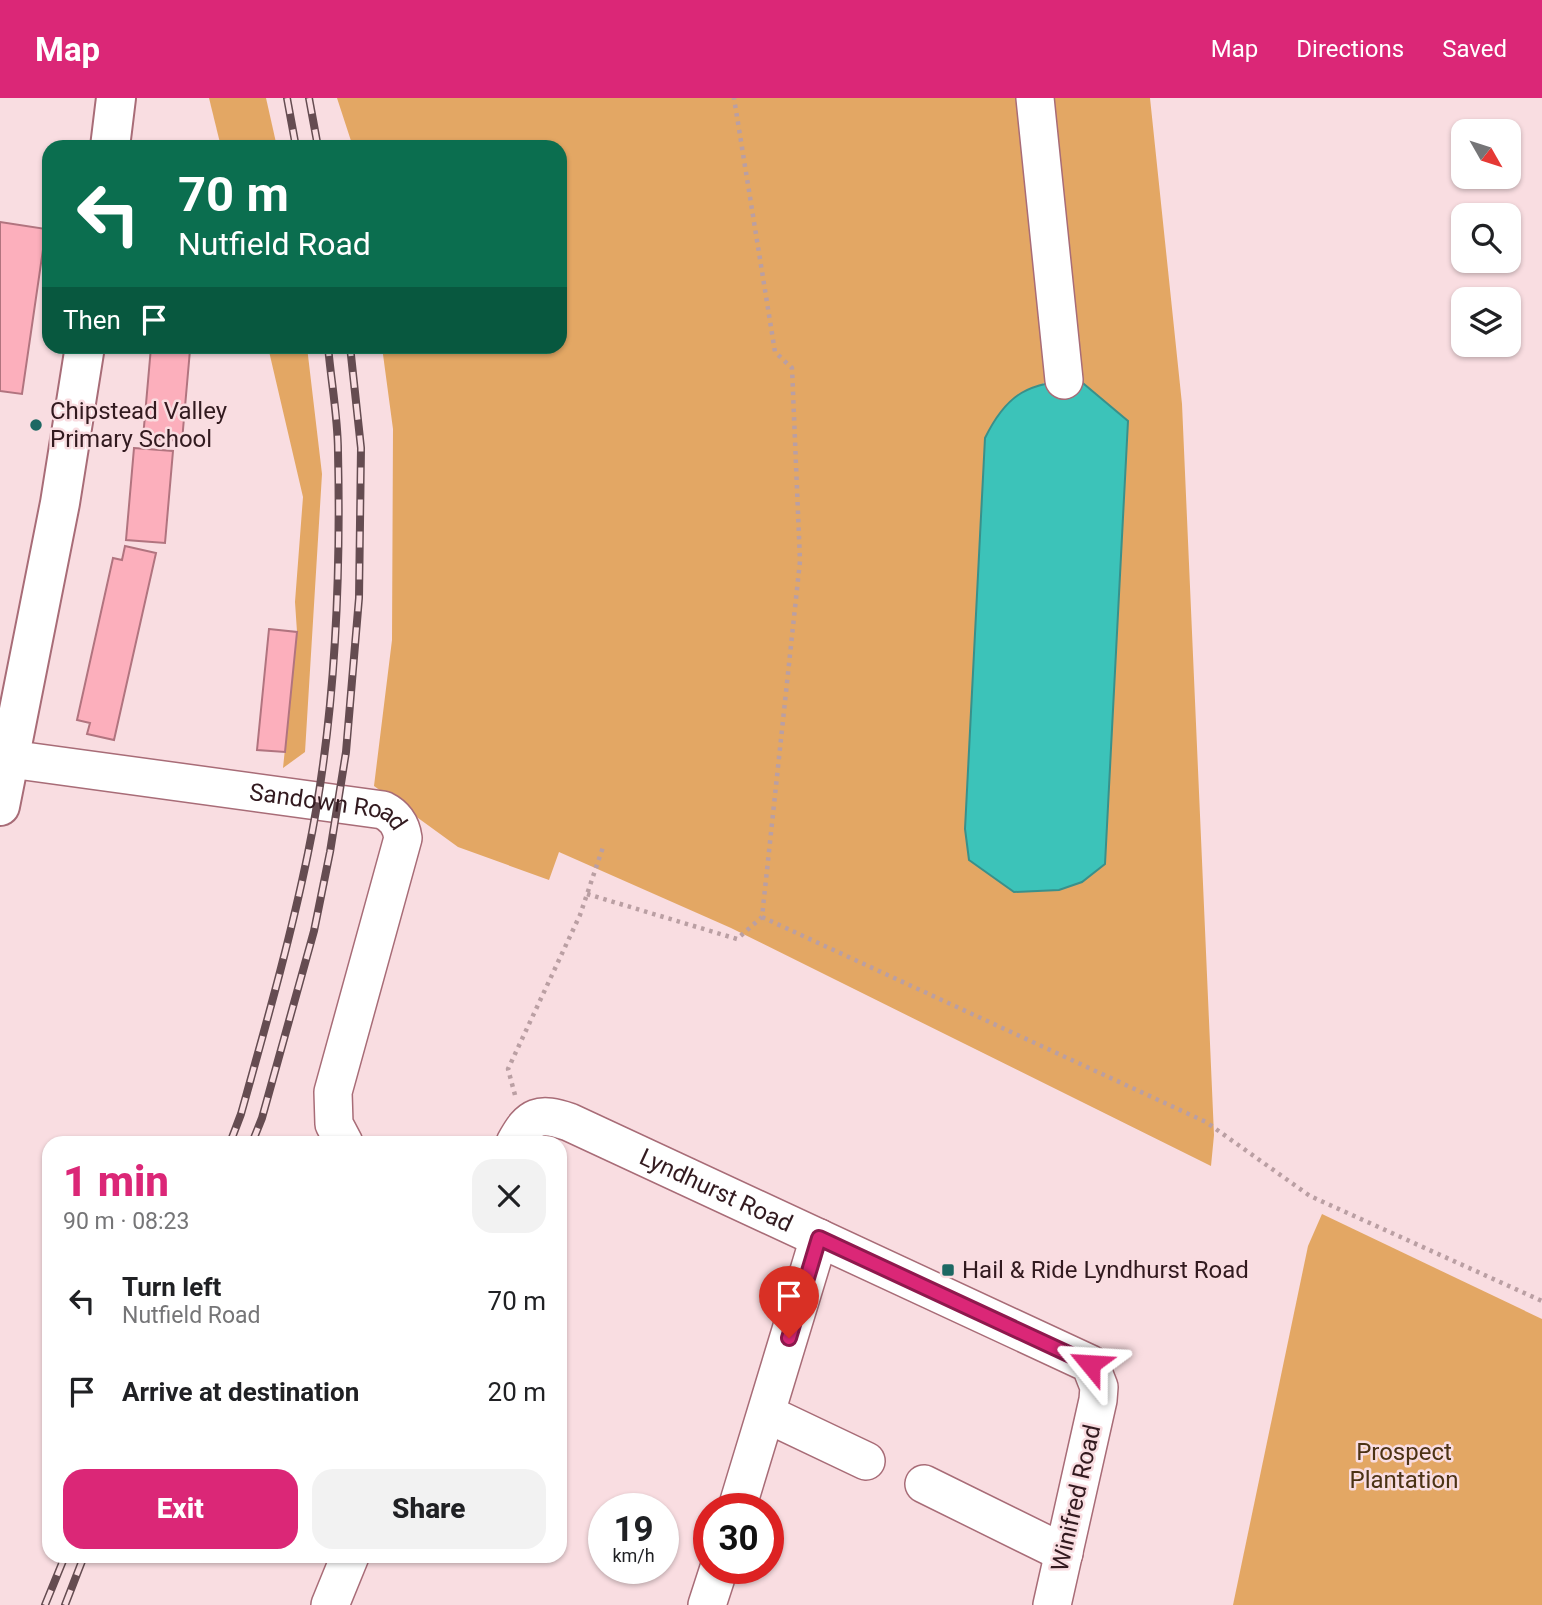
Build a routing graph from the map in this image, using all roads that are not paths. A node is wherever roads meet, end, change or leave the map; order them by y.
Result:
1 (116, 98) edge
2 (1035, 98) edge
3 (111, 140) edge
4 (84, 354) edge
5 (1065, 380) dead end
6 (10, 759) junction
7 (0, 806) edge
8 (526, 1130) edge
9 (340, 1136) edge
10 (819, 1238) junction
11 (1077, 1357) joint
12 (767, 1414) junction
13 (866, 1461) dead end
14 (924, 1484) dead end
15 (742, 1493) edge
16 (1064, 1553) junction
17 (347, 1563) edge
18 (714, 1584) edge
19 (330, 1605) edge
20 (707, 1605) edge
21 (1052, 1605) edge

1 - 3 main road
2 - 5 street
4 - 6 main road
6 - 7 main road
6 - 9 street, Sandown Road
8 - 10 street, Lyndhurst Road
10 - 11 street, Lyndhurst Road
10 - 12 street
11 - 16 street, Winifred Road
12 - 13 street
12 - 15 street
14 - 16 street
16 - 21 street, Winifred Road
17 - 19 street
18 - 20 street

